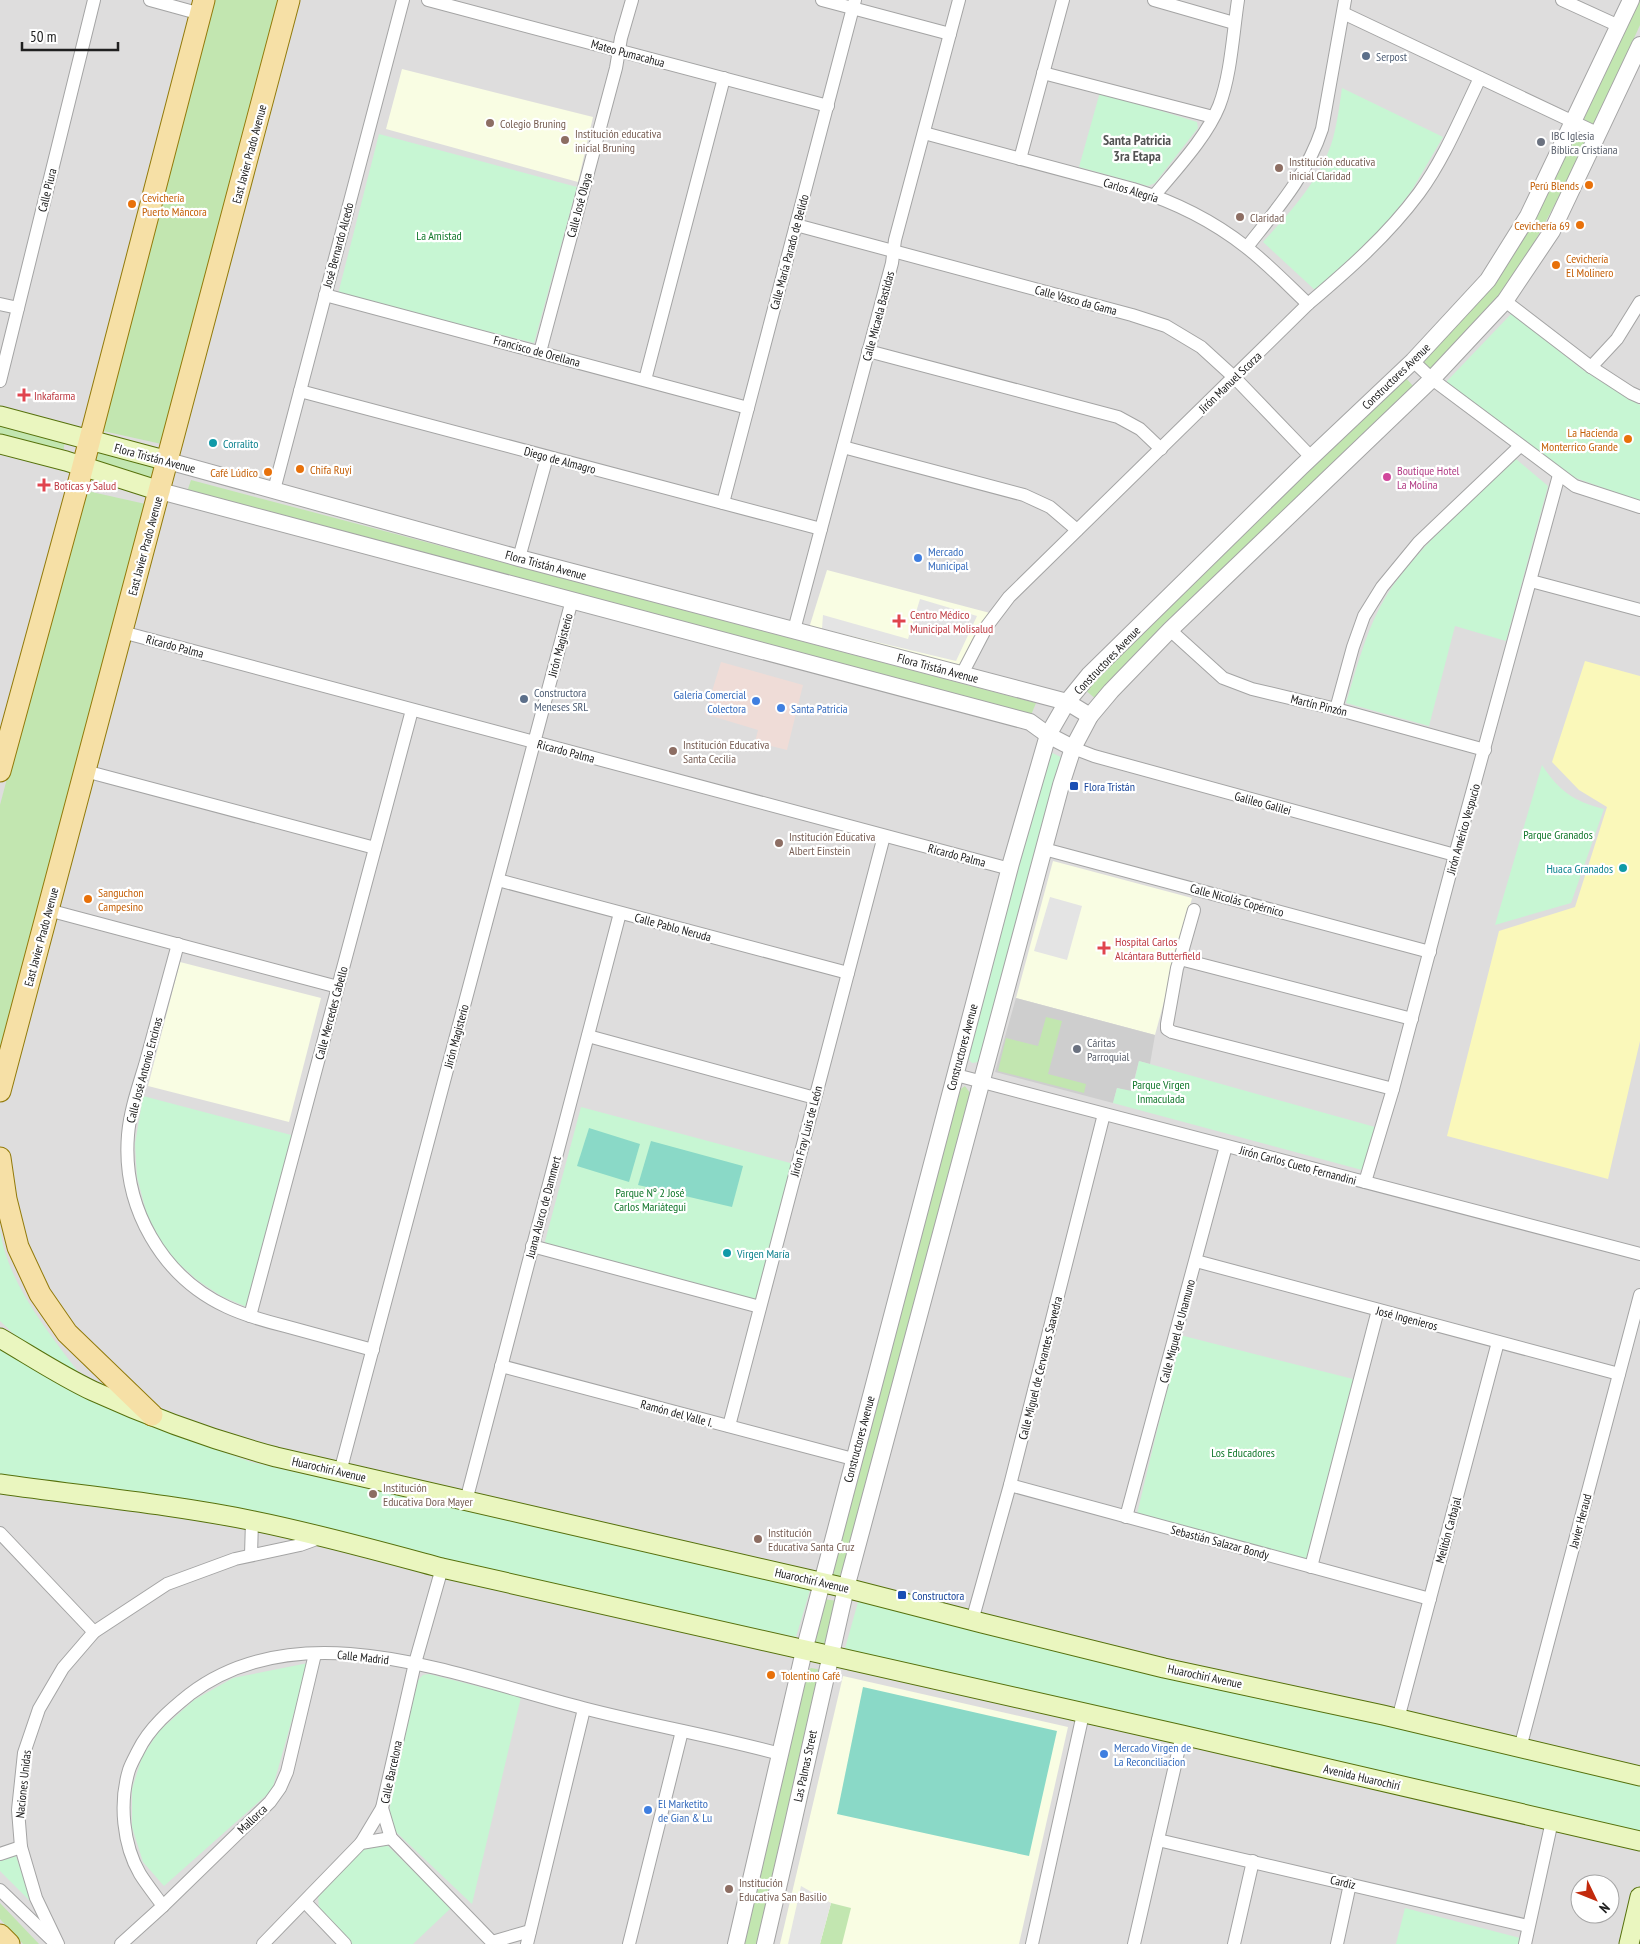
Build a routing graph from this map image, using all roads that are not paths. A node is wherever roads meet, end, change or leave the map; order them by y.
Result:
1 (94, 0) edge
2 (150, 0) edge
3 (289, 0) edge
4 (403, 0) edge
5 (428, 0) edge
6 (632, 0) edge
7 (822, 0) edge
8 (959, 0) edge
9 (1063, 0) edge
10 (1154, 0) edge
11 (1238, 0) edge
12 (1345, 0) edge
13 (1562, 0) edge
14 (1631, 0) edge
15 (854, 4) edge
16 (202, 7) edge
17 (1343, 13) junction
18 (1234, 22) junction
19 (1619, 26) junction
20 (950, 34) junction
21 (1640, 45) edge
22 (619, 51) junction
23 (1043, 73) junction
24 (724, 78) junction
25 (1480, 78) junction
26 (828, 106) junction
27 (1213, 118) junction
28 (1574, 123) junction
29 (924, 133) junction
30 (1599, 134) junction
31 (1020, 159) junction
32 (1154, 196) junction
33 (796, 225) junction
34 (1247, 247) junction
35 (894, 251) junction
36 (325, 295) junction
37 (1505, 301) junction
38 (1640, 302) edge
39 (0, 304) edge
40 (1308, 304) junction
41 (18, 308) junction
42 (868, 351) junction
43 (540, 352) junction
44 (1413, 361) junction
45 (1591, 367) junction
46 (1235, 378) junction
47 (1432, 379) junction
48 (645, 380) junction
49 (0, 381) edge
50 (300, 391) junction
51 (1640, 397) edge
52 (748, 408) junction
53 (0, 416) edge
54 (90, 440) junction
55 (0, 444) edge
56 (1520, 446) junction
57 (843, 447) junction
58 (1161, 449) junction
59 (547, 457) junction
60 (1311, 457) junction
61 (168, 461) junction
62 (83, 467) junction
63 (1559, 475) junction
64 (274, 490) junction
65 (160, 491) junction
66 (723, 504) junction
67 (1640, 507) edge
68 (821, 529) junction
69 (1077, 530) junction
70 (519, 558) junction
71 (1531, 581) junction
72 (572, 600) junction
73 (1640, 610) edge
74 (794, 630) junction
75 (1170, 630) junction
76 (122, 632) junction
77 (962, 674) junction
78 (1067, 702) junction
79 (1336, 709) junction
80 (412, 710) junction
81 (1090, 716) junction
82 (1048, 735) junction
83 (534, 742) junction
84 (1073, 748) junction
85 (1485, 750) junction
86 (0, 771) edge
87 (85, 771) junction
88 (884, 836) junction
89 (375, 848) junction
90 (1044, 849) junction
91 (1454, 855) junction
92 (1010, 869) junction
93 (498, 880) junction
94 (48, 910) junction
95 (1194, 910) dead end
96 (620, 913) junction
97 (178, 944) junction
98 (1430, 952) junction
99 (1180, 959) junction
100 (848, 973) junction
101 (338, 987) junction
102 (1412, 1019) junction
103 (588, 1036) junction
104 (956, 1075) junction
105 (981, 1082) junction
106 (1393, 1089) junction
107 (0, 1091) edge
108 (815, 1098) junction
109 (1104, 1114) junction
110 (1226, 1146) junction
111 (0, 1158) edge
112 (1365, 1182) junction
113 (532, 1246) junction
114 (1640, 1254) edge
115 (1196, 1261) junction
116 (1640, 1295) edge
117 (760, 1307) junction
118 (1378, 1310) junction
119 (250, 1316) junction
120 (0, 1338) edge
121 (1498, 1342) junction
122 (372, 1350) junction
123 (501, 1366) junction
124 (1619, 1374) junction
125 (152, 1415) junction
126 (729, 1426) junction
127 (853, 1460) junction
128 (340, 1472) junction
129 (1010, 1485) junction
130 (3, 1488) edge
131 (466, 1501) junction
132 (1126, 1516) junction
133 (252, 1521) junction
134 (0, 1533) edge
135 (325, 1536) junction
136 (251, 1555) junction
137 (1312, 1567) junction
138 (442, 1568) junction
139 (823, 1582) junction
140 (846, 1588) junction
141 (1430, 1599) junction
142 (972, 1620) junction
143 (94, 1632) junction
144 (804, 1651) junction
145 (315, 1654) junction
146 (830, 1656) junction
147 (415, 1663) junction
148 (584, 1709) junction
149 (1084, 1714) junction
150 (1398, 1719) junction
151 (682, 1731) junction
152 (1182, 1735) junction
153 (1520, 1748) junction
154 (780, 1754) junction
155 (1640, 1776) edge
156 (382, 1808) junction
157 (1552, 1821) junction
158 (391, 1838) junction
159 (1158, 1840) junction
160 (1640, 1841) edge
161 (360, 1843) junction
162 (21, 1847) junction
163 (0, 1854) edge
164 (1253, 1861) junction
165 (1350, 1884) junction
166 (0, 1890) edge
167 (1640, 1897) edge
168 (305, 1902) junction
169 (163, 1906) junction
170 (1528, 1926) junction
171 (530, 1931) junction
172 (0, 1934) edge
173 (493, 1943) edge
174 (9, 1944) edge
175 (57, 1944) edge
176 (120, 1944) edge
177 (263, 1944) edge
178 (345, 1944) edge
179 (527, 1944) edge
180 (629, 1944) edge
181 (736, 1944) edge
182 (764, 1944) edge
183 (1032, 1944) edge
184 (1134, 1944) edge
185 (1234, 1944) edge
186 (1337, 1944) edge
187 (1525, 1944) edge
188 (1629, 1944) edge

1 - 41 street, Calle Piura
2 - 16 street
3 - 61 main road, East Javier Prado Avenue
4 - 36 street, José Bernardo Alcedo
5 - 22 street, Mateo Pumacahua
6 - 22 street, Calle José Olaya
7 - 15 street
8 - 20 street, Calle Micaela Bastidas
9 - 23 street
10 - 18 street
11 - 18 street
12 - 17 street
13 - 19 street
14 - 19 street, Constructores Avenue
15 - 20 street
15 - 26 street, Calle María Parado de Belido
16 - 54 main road
17 - 25 street
17 - 34 street
18 - 27 street
19 - 28 street, Constructores Avenue
20 - 29 street, Calle Micaela Bastidas
21 - 30 street, Constructores Avenue
22 - 24 street, Mateo Pumacahua
22 - 43 street, Calle José Olaya
23 - 27 street
23 - 31 street
24 - 26 street, Mateo Pumacahua
24 - 48 street
25 - 28 street
25 - 40 street, Jirón Manuel Scorza
26 - 33 street, Calle María Parado de Belido
27 - 32 street
28 - 30 street
28 - 44 street, Constructores Avenue
29 - 31 street, Carlos Alegría
29 - 35 street, Calle Micaela Bastidas
30 - 37 street, Constructores Avenue
31 - 32 street, Carlos Alegría
32 - 34 street, Carlos Alegría
33 - 35 street, Calle Vasco da Gama
33 - 52 street, Calle María Parado de Belido
34 - 40 street, Carlos Alegría
35 - 42 street, Calle Micaela Bastidas
35 - 46 street, Calle Vasco da Gama
36 - 43 street, Francisco de Orellana
36 - 50 street, José Bernardo Alcedo
37 - 45 street
37 - 47 street, Constructores Avenue
38 - 45 street
39 - 41 street
40 - 46 street, Jirón Manuel Scorza
41 - 49 street, Calle Piura
42 - 57 street, Calle Micaela Bastidas
42 - 58 street
43 - 48 street, Francisco de Orellana
44 - 47 street
44 - 60 street, Constructores Avenue
45 - 51 street
46 - 58 street, Jirón Manuel Scorza
46 - 60 street, Calle Vasco da Gama
47 - 56 street
47 - 75 street, Constructores Avenue
48 - 52 street, Francisco de Orellana
50 - 59 street, Diego de Almagro
50 - 64 street, José Bernardo Alcedo
52 - 66 street, Calle María Parado de Belido
53 - 54 main road, Flora Tristán Avenue
54 - 61 main road, Flora Tristán Avenue
54 - 62 main road
55 - 62 main road
56 - 63 street
56 - 79 street
57 - 68 street, Calle Micaela Bastidas
57 - 69 street
58 - 69 street, Jirón Manuel Scorza
59 - 66 street, Diego de Almagro
59 - 70 street
60 - 78 street, Constructores Avenue
61 - 64 street, Flora Tristán Avenue
61 - 65 main road, East Javier Prado Avenue
62 - 65 main road
62 - 86 main road
63 - 67 street
63 - 71 street, Jirón Américo Vespucio
64 - 70 street, Flora Tristán Avenue
65 - 72 street
65 - 76 main road, East Javier Prado Avenue
66 - 68 street, Diego de Almagro
68 - 74 street, Calle Micaela Bastidas
69 - 77 street, Jirón Manuel Scorza
70 - 74 street, Flora Tristán Avenue
71 - 73 street
71 - 85 street, Jirón Américo Vespucio
72 - 82 street
72 - 83 street, Jirón Magisterio
74 - 77 street, Flora Tristán Avenue
75 - 79 street, Martín Pinzón
75 - 81 street, Constructores Avenue
76 - 80 street, Ricardo Palma
76 - 87 main road, East Javier Prado Avenue
77 - 78 street, Flora Tristán Avenue
78 - 81 street, Flora Tristán Avenue
78 - 82 street, Constructores Avenue
79 - 85 street, Martín Pinzón
80 - 83 street, Ricardo Palma
80 - 89 street, Calle Mercedes Cabello
81 - 84 street, Constructores Avenue
82 - 84 street
82 - 92 street, Constructores Avenue
83 - 88 street, Ricardo Palma
83 - 93 street, Jirón Magisterio
84 - 90 street, Constructores Avenue
84 - 91 street, Galileo Galilei
85 - 91 street, Jirón Américo Vespucio
87 - 89 street
87 - 94 main road, East Javier Prado Avenue
88 - 92 street, Ricardo Palma
88 - 100 street, Jirón Fray Luis de León
89 - 101 street, Calle Mercedes Cabello
90 - 98 street, Calle Nicolás Copérnico
90 - 105 street, Constructores Avenue
91 - 98 street, Jirón Américo Vespucio
92 - 104 street, Constructores Avenue
93 - 96 street, Calle Pablo Neruda
93 - 122 street, Jirón Magisterio
94 - 97 street
94 - 107 main road, East Javier Prado Avenue
95 - 99 street
96 - 100 street, Calle Pablo Neruda
96 - 103 street, Juana Alarco de Dammert
97 - 101 street
97 - 119 street, Calle José Antonio Encinas
98 - 102 street, Jirón Américo Vespucio
99 - 102 street
99 - 106 street
100 - 108 street, Jirón Fray Luis de León
101 - 119 street, Calle Mercedes Cabello
102 - 106 street, Jirón Américo Vespucio
103 - 108 street
103 - 113 street, Juana Alarco de Dammert
104 - 105 street, Jirón Carlos Cueto Fernandini
104 - 127 street, Constructores Avenue
105 - 109 street, Jirón Carlos Cueto Fernandini
105 - 140 street, Constructores Avenue
106 - 112 street, Jirón Américo Vespucio
108 - 117 street, Jirón Fray Luis de León
109 - 110 street, Jirón Carlos Cueto Fernandini
109 - 129 street, Calle Miguel de Cervantes Saavedra
110 - 112 street, Jirón Carlos Cueto Fernandini
110 - 115 street, Calle Miguel de Unamuno
111 - 125 main road
112 - 114 street, Jirón Carlos Cueto Fernandini
113 - 117 street
113 - 123 street, Juana Alarco de Dammert
115 - 118 street, José Ingenieros
115 - 132 street, Calle Miguel de Unamuno
116 - 124 street, Javier Heraud
117 - 126 street, Jirón Fray Luis de León
118 - 121 street, José Ingenieros
118 - 137 street
119 - 122 street, Calle José Antonio Encinas
120 - 125 main road, Huarochirí Avenue
121 - 124 street, José Ingenieros
121 - 141 street, Melitón Carbajal
122 - 128 street, Jirón Magisterio
123 - 126 street, Ramón del Valle I.
123 - 131 street, Juana Alarco de Dammert
124 - 153 street, Javier Heraud
125 - 128 main road, Huarochirí Avenue
126 - 127 street, Ramón del Valle I.
127 - 139 street, Constructores Avenue
128 - 131 main road, Huarochirí Avenue
129 - 132 street, Sebastián Salazar Bondy
129 - 142 street, Calle Miguel de Cervantes Saavedra
130 - 133 main road
131 - 139 main road, Huarochirí Avenue
132 - 137 street, Sebastián Salazar Bondy
133 - 135 main road
133 - 136 street
134 - 143 street
135 - 136 street, Naciones Unidas
135 - 138 main road
136 - 143 street, Naciones Unidas
137 - 141 street, Sebastián Salazar Bondy
138 - 144 main road
138 - 147 street, Calle Barcelona
139 - 140 main road, Huarochirí Avenue
139 - 144 street, Constructores Avenue
140 - 142 main road, Huarochirí Avenue
140 - 146 street, Las Palmas Street
141 - 150 street, Melitón Carbajal
142 - 150 main road, Huarochirí Avenue
143 - 162 street, Naciones Unidas
144 - 146 main road
144 - 154 street
145 - 147 street, Calle Madrid
145 - 169 street, Mallorca
145 - 169 street, Calle Madrid
146 - 149 main road
146 - 182 street, Las Palmas Street
147 - 148 street, Calle Madrid
147 - 156 street, Calle Barcelona
148 - 151 street, Calle Madrid
148 - 171 street
149 - 152 main road, Avenida Huarochirí
149 - 183 street
150 - 153 main road, Huarochirí Avenue
151 - 154 street, Calle Madrid
151 - 180 street
152 - 157 main road, Avenida Huarochirí
152 - 159 street
153 - 155 main road, Huarochirí Avenue
154 - 181 street
156 - 158 street, Calle Barcelona
156 - 161 street
157 - 160 main road, Avenida Huarochirí
157 - 170 street
158 - 161 street
158 - 173 street
159 - 164 street, Cardiz
159 - 184 street
161 - 168 street
162 - 163 street
162 - 175 street, Naciones Unidas
164 - 165 street, Cardiz
164 - 185 street
165 - 170 street, Cardiz
165 - 186 street
166 - 175 street
167 - 188 main road
168 - 177 street
168 - 178 street
169 - 176 street, Mallorca
170 - 187 street
171 - 173 street
171 - 179 street
172 - 174 main road

